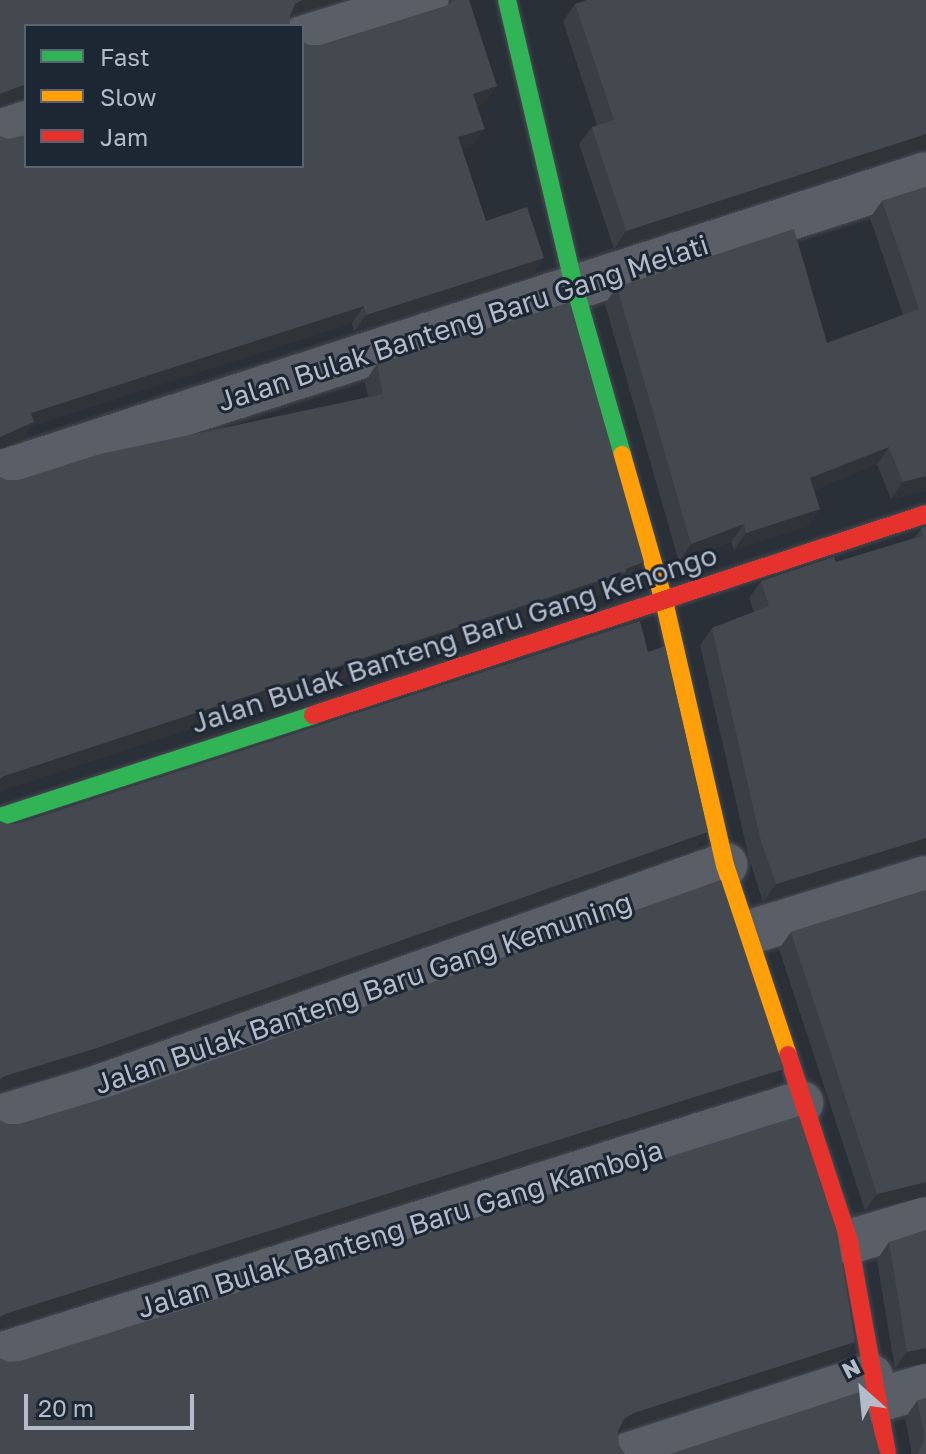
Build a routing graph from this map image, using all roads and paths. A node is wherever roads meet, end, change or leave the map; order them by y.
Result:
1 (426, 0) edge
2 (507, 0) edge
3 (304, 37) edge
4 (24, 124) edge
5 (0, 132) edge
6 (926, 174) edge
7 (574, 286) junction
8 (0, 473) edge
9 (926, 514) edge
10 (664, 601) junction
11 (0, 817) edge
12 (725, 865) junction
13 (926, 878) edge
14 (747, 933) junction
15 (801, 1103) junction
16 (0, 1117) edge
17 (926, 1219) edge
18 (849, 1242) junction
19 (0, 1355) edge
20 (926, 1386) edge
21 (873, 1389) junction
22 (630, 1454) edge
23 (887, 1454) edge

1 - 3 street
2 - 7 street
4 - 5 street
6 - 7 street, Jalan Bulak Banteng Baru Gang Melati
7 - 8 street, Jalan Bulak Banteng Baru Gang Melati
7 - 10 street
9 - 10 street, Jalan Bulak Banteng Baru Gang Kenongo
10 - 11 street, Jalan Bulak Banteng Baru Gang Kenongo
10 - 12 street
12 - 14 street
12 - 16 street, Jalan Bulak Banteng Baru Gang Kemuning
13 - 14 street
14 - 15 street
15 - 18 street
15 - 19 street, Jalan Bulak Banteng Baru Gang Kamboja
17 - 18 street
18 - 21 street
20 - 21 street
21 - 22 street
21 - 23 street

